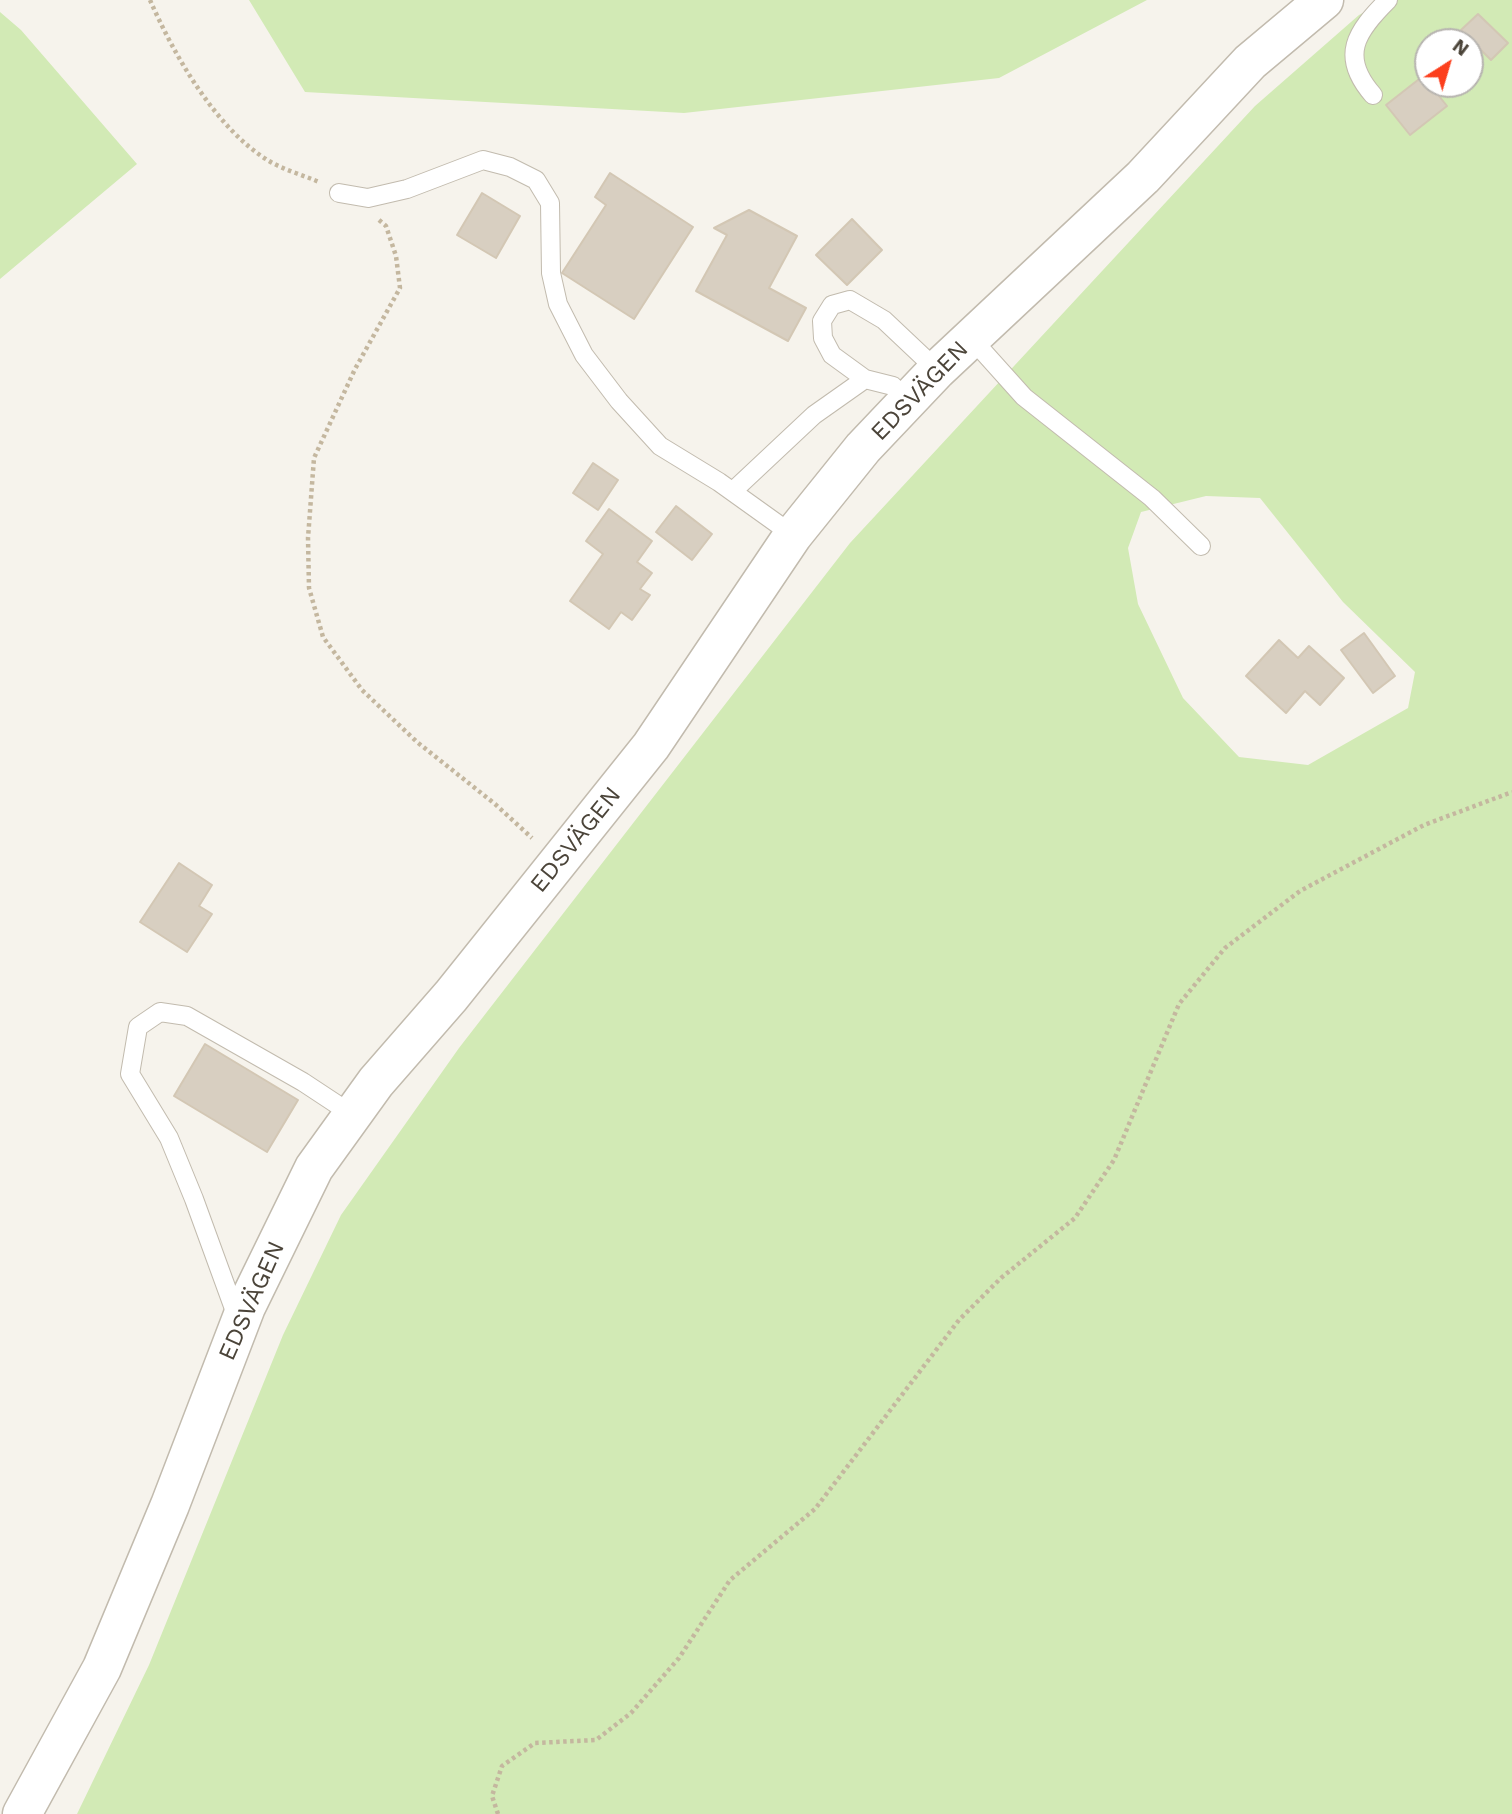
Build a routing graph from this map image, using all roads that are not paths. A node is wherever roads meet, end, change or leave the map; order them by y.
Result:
1 (1324, 0) edge
2 (1388, 0) edge
3 (1373, 95) dead end
4 (339, 193) road end
5 (971, 338) junction
6 (937, 370) junction
7 (865, 379) junction
8 (907, 403) junction
9 (733, 491) junction
10 (793, 535) junction
11 (1200, 546) dead end
12 (353, 1115) junction
13 (240, 1324) junction
14 (22, 1814) edge

1 - 5 street, EDSVÄGEN
2 - 3 lane
4 - 9 lane
5 - 6 street, EDSVÄGEN
5 - 11 lane
6 - 7 lane
6 - 8 street, EDSVÄGEN
7 - 8 lane
7 - 9 lane
8 - 10 street, EDSVÄGEN
9 - 10 lane
10 - 12 street, EDSVÄGEN
12 - 13 street, EDSVÄGEN
12 - 13 lane
13 - 14 street, EDSVÄGEN

